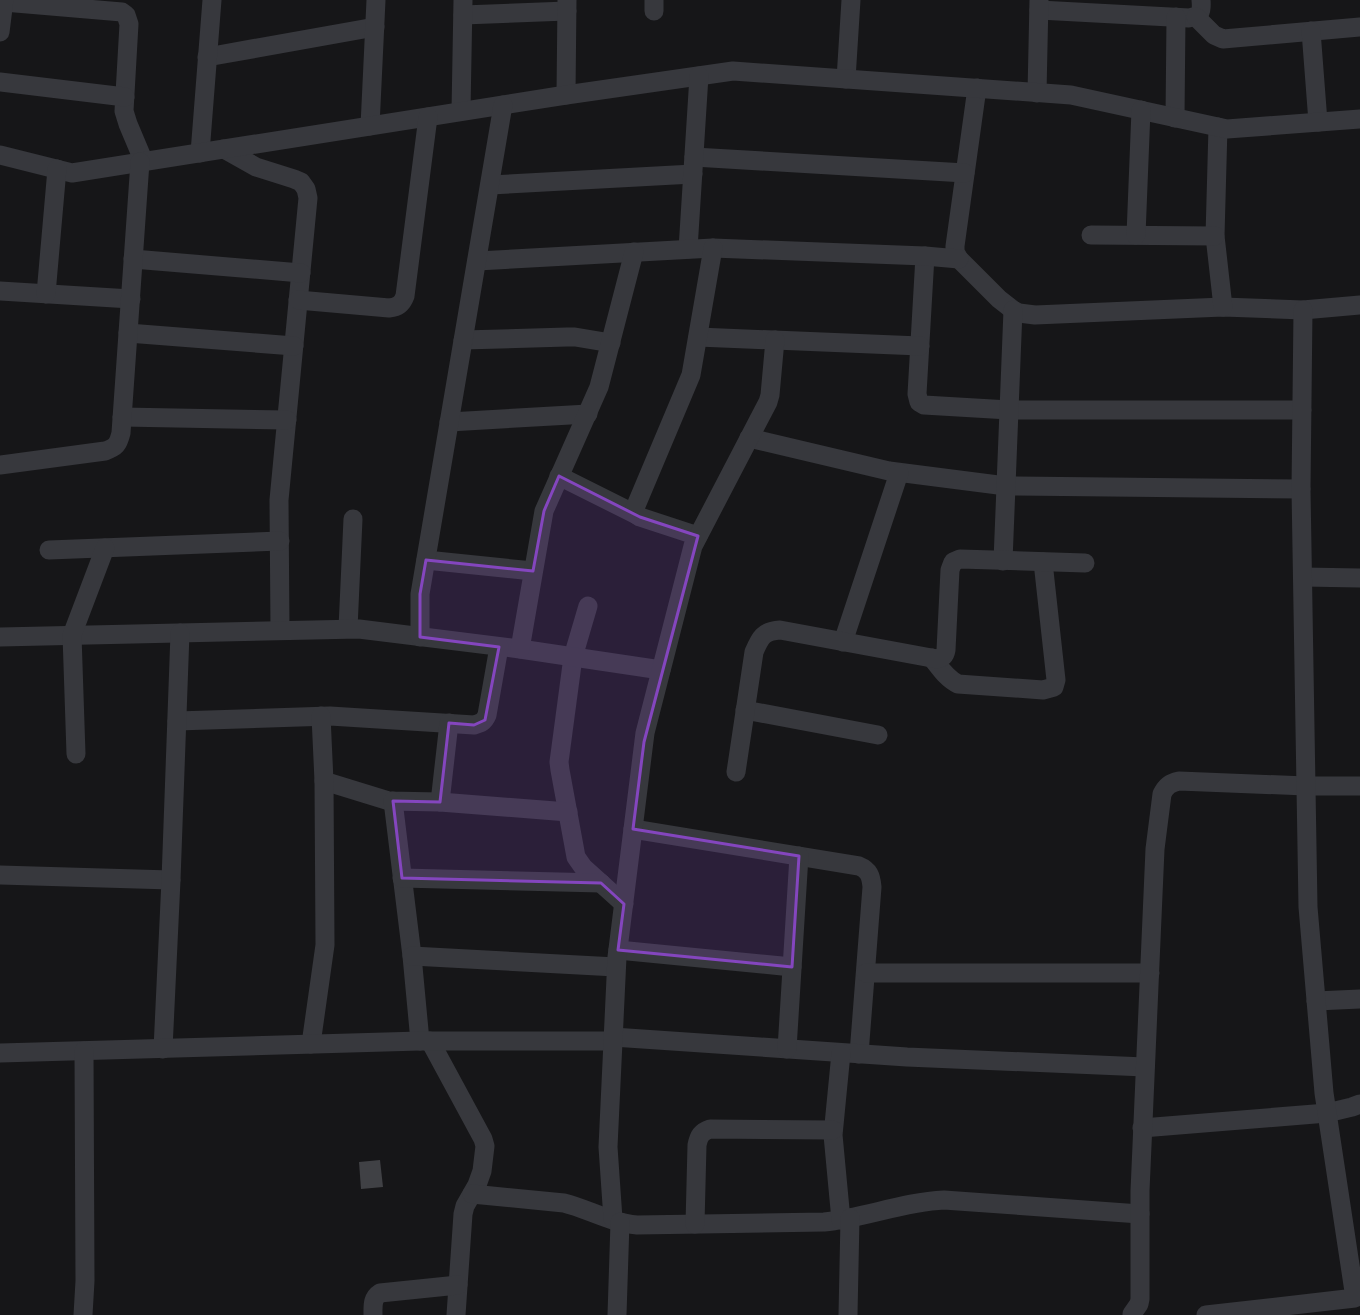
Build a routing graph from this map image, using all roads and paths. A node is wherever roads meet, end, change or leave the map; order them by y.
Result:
1 (212, 0) edge
2 (376, 0) edge
3 (851, 0) edge
4 (4, 1) edge
5 (1039, 5) edge
6 (567, 6) edge
7 (463, 7) edge
8 (1199, 8) edge
9 (1176, 17) junction
10 (375, 27) junction
11 (1360, 27) edge
12 (1311, 31) junction
13 (0, 32) edge
14 (207, 57) junction
15 (699, 76) junction
16 (846, 79) junction
17 (0, 82) edge
18 (977, 88) junction
19 (1037, 93) junction
20 (566, 95) junction
21 (125, 97) junction
22 (503, 105) junction
23 (1141, 110) junction
24 (461, 111) junction
25 (428, 117) junction
26 (1175, 118) junction
27 (1360, 119) edge
28 (1318, 122) junction
29 (370, 126) junction
30 (1218, 127) junction
31 (224, 149) junction
32 (200, 153) junction
33 (0, 156) edge
34 (142, 162) junction
35 (693, 166) junction
36 (58, 169) junction
37 (965, 173) junction
38 (490, 185) junction
39 (1091, 235) dead end
40 (1136, 235) junction
41 (1215, 236) junction
42 (713, 248) junction
43 (688, 249) junction
44 (634, 252) junction
45 (925, 256) junction
46 (133, 259) junction
47 (959, 259) junction
48 (477, 261) junction
49 (301, 273) junction
50 (0, 292) edge
51 (46, 294) junction
52 (130, 299) junction
53 (298, 300) junction
54 (1360, 305) edge
55 (1223, 307) junction
56 (1013, 310) junction
57 (1303, 310) junction
58 (128, 333) junction
59 (698, 337) junction
60 (463, 340) junction
61 (775, 340) junction
62 (611, 343) junction
63 (294, 346) junction
64 (920, 346) junction
65 (1009, 410) junction
66 (1302, 410) junction
67 (588, 414) junction
68 (122, 417) junction
69 (287, 420) junction
70 (450, 422) junction
71 (750, 438) junction
72 (0, 464) edge
73 (899, 473) junction
74 (559, 476) junction
75 (1006, 486) junction
76 (1302, 489) junction
77 (637, 515) junction
78 (353, 518) dead end
79 (698, 536) junction
80 (280, 541) junction
81 (105, 548) junction
82 (49, 550) dead end
83 (426, 560) junction
84 (1003, 561) junction
85 (1043, 562) junction
86 (1085, 563) dead end
87 (533, 571) junction
88 (1303, 577) junction
89 (1360, 578) edge
90 (588, 606) dead end
91 (348, 628) junction
92 (280, 630) junction
93 (180, 633) junction
94 (72, 635) junction
95 (420, 636) junction
96 (0, 637) edge
97 (844, 642) junction
98 (498, 647) junction
99 (520, 649) junction
100 (573, 657) junction
101 (932, 658) junction
102 (661, 670) junction
103 (745, 710) junction
104 (322, 716) junction
105 (177, 721) junction
106 (449, 723) junction
107 (878, 735) dead end
108 (76, 754) dead end
109 (736, 772) dead end
110 (324, 781) junction
111 (1306, 786) junction
112 (1360, 786) edge
113 (393, 801) junction
114 (440, 802) junction
115 (568, 812) junction
116 (633, 830) junction
117 (799, 856) junction
118 (0, 875) edge
119 (402, 878) junction
120 (171, 880) junction
121 (601, 883) junction
122 (624, 904) junction
123 (412, 956) junction
124 (617, 959) junction
125 (792, 967) junction
126 (866, 973) junction
127 (1150, 973) junction
128 (1360, 998) edge
129 (1316, 1001) junction
130 (613, 1039) junction
131 (425, 1041) junction
132 (311, 1044) junction
133 (163, 1049) junction
134 (787, 1049) junction
135 (84, 1051) junction
136 (0, 1053) edge
137 (850, 1053) junction
138 (1145, 1066) junction
139 (1360, 1104) edge
140 (1327, 1113) junction
141 (1142, 1128) junction
142 (833, 1130) junction
143 (472, 1194) junction
144 (1140, 1214) junction
145 (846, 1219) junction
146 (617, 1221) junction
147 (695, 1224) junction
148 (458, 1285) junction
149 (1357, 1298) edge
150 (83, 1315) edge
151 (373, 1315) edge
152 (456, 1315) edge
153 (617, 1315) edge
154 (848, 1315) edge
155 (1135, 1315) edge
156 (1206, 1315) edge

1 - 14 street
2 - 10 street
3 - 16 street
4 - 13 street
4 - 21 street
5 - 9 street
5 - 19 street
6 - 7 street
6 - 20 street
7 - 24 street
8 - 9 street
8 - 12 street
9 - 26 street
10 - 14 street
10 - 29 street
11 - 12 street
12 - 28 street
14 - 32 street
15 - 16 street
15 - 20 street
15 - 35 street
16 - 18 street
17 - 21 street
18 - 19 street
18 - 37 street
19 - 23 street
20 - 22 street
21 - 34 street
22 - 24 street
22 - 38 street
23 - 26 street
23 - 40 street
24 - 25 street
25 - 29 street
25 - 53 street
26 - 30 street
27 - 28 street
28 - 30 street
29 - 31 street
30 - 41 street
31 - 32 street
31 - 49 street
32 - 34 street
33 - 36 street
34 - 36 street
34 - 46 street
35 - 37 street
35 - 38 street
35 - 43 street
36 - 51 street
37 - 47 street
38 - 48 street
39 - 40 street
40 - 41 street
41 - 55 street
42 - 43 street
42 - 45 street
42 - 59 street
43 - 44 street
44 - 48 street
44 - 62 street
45 - 47 street
45 - 64 street
46 - 49 street
46 - 52 street
47 - 56 street
48 - 60 street
49 - 53 street
50 - 51 street
51 - 52 street
52 - 58 street
53 - 63 street
54 - 57 street
55 - 56 street
55 - 57 street
56 - 65 street
57 - 66 street
58 - 63 street
58 - 68 street
59 - 61 street
59 - 77 street
60 - 62 street
60 - 70 street
61 - 64 street
61 - 71 street
62 - 67 street
63 - 69 street
64 - 65 street
65 - 66 street
65 - 75 street
66 - 76 street
67 - 70 street
67 - 74 street
68 - 69 street
68 - 72 street
69 - 80 street
70 - 83 street
71 - 73 street
71 - 79 street
73 - 75 street
73 - 97 street
74 - 77 street
74 - 87 street
75 - 76 street
75 - 84 street
76 - 88 street
77 - 79 street
78 - 91 street
79 - 102 street
80 - 81 street
80 - 92 street
81 - 82 street
81 - 94 street
83 - 87 street
83 - 95 street
84 - 85 street
84 - 101 street
85 - 86 street
85 - 101 street
87 - 99 street
88 - 89 street
88 - 111 street
90 - 100 street
91 - 92 street
91 - 95 street
92 - 93 street
93 - 94 street
93 - 105 street
94 - 96 street
94 - 108 street
95 - 98 street
97 - 101 street
97 - 103 street
98 - 99 street
98 - 106 street
99 - 100 street
100 - 102 street
100 - 115 street
102 - 116 street
103 - 107 street
103 - 109 street
104 - 105 street
104 - 106 street
104 - 110 street
105 - 120 street
106 - 114 street
110 - 113 street
110 - 132 street
111 - 112 street
111 - 127 street
111 - 129 street
113 - 114 street
113 - 119 street
114 - 115 street
115 - 121 street
116 - 117 street
116 - 122 street
117 - 125 street
117 - 126 street
118 - 120 street
119 - 121 street
119 - 123 street
120 - 133 street
121 - 122 street
122 - 124 street
123 - 124 street
123 - 131 street
124 - 125 street
124 - 130 street
125 - 134 street
126 - 127 street
126 - 137 street
127 - 138 street
128 - 129 street
129 - 140 street
130 - 131 street
130 - 134 street
130 - 146 street
131 - 132 street
131 - 143 street
132 - 133 street
133 - 135 street
134 - 137 street
135 - 136 street
135 - 150 street
137 - 138 street
137 - 142 street
138 - 141 street
139 - 140 street
140 - 141 street
140 - 149 street
141 - 144 street
142 - 145 street
142 - 147 street
143 - 146 street
143 - 148 street
144 - 145 street
144 - 155 street
145 - 147 street
145 - 154 street
146 - 147 street
146 - 153 street
148 - 151 street
148 - 152 street
149 - 156 street

